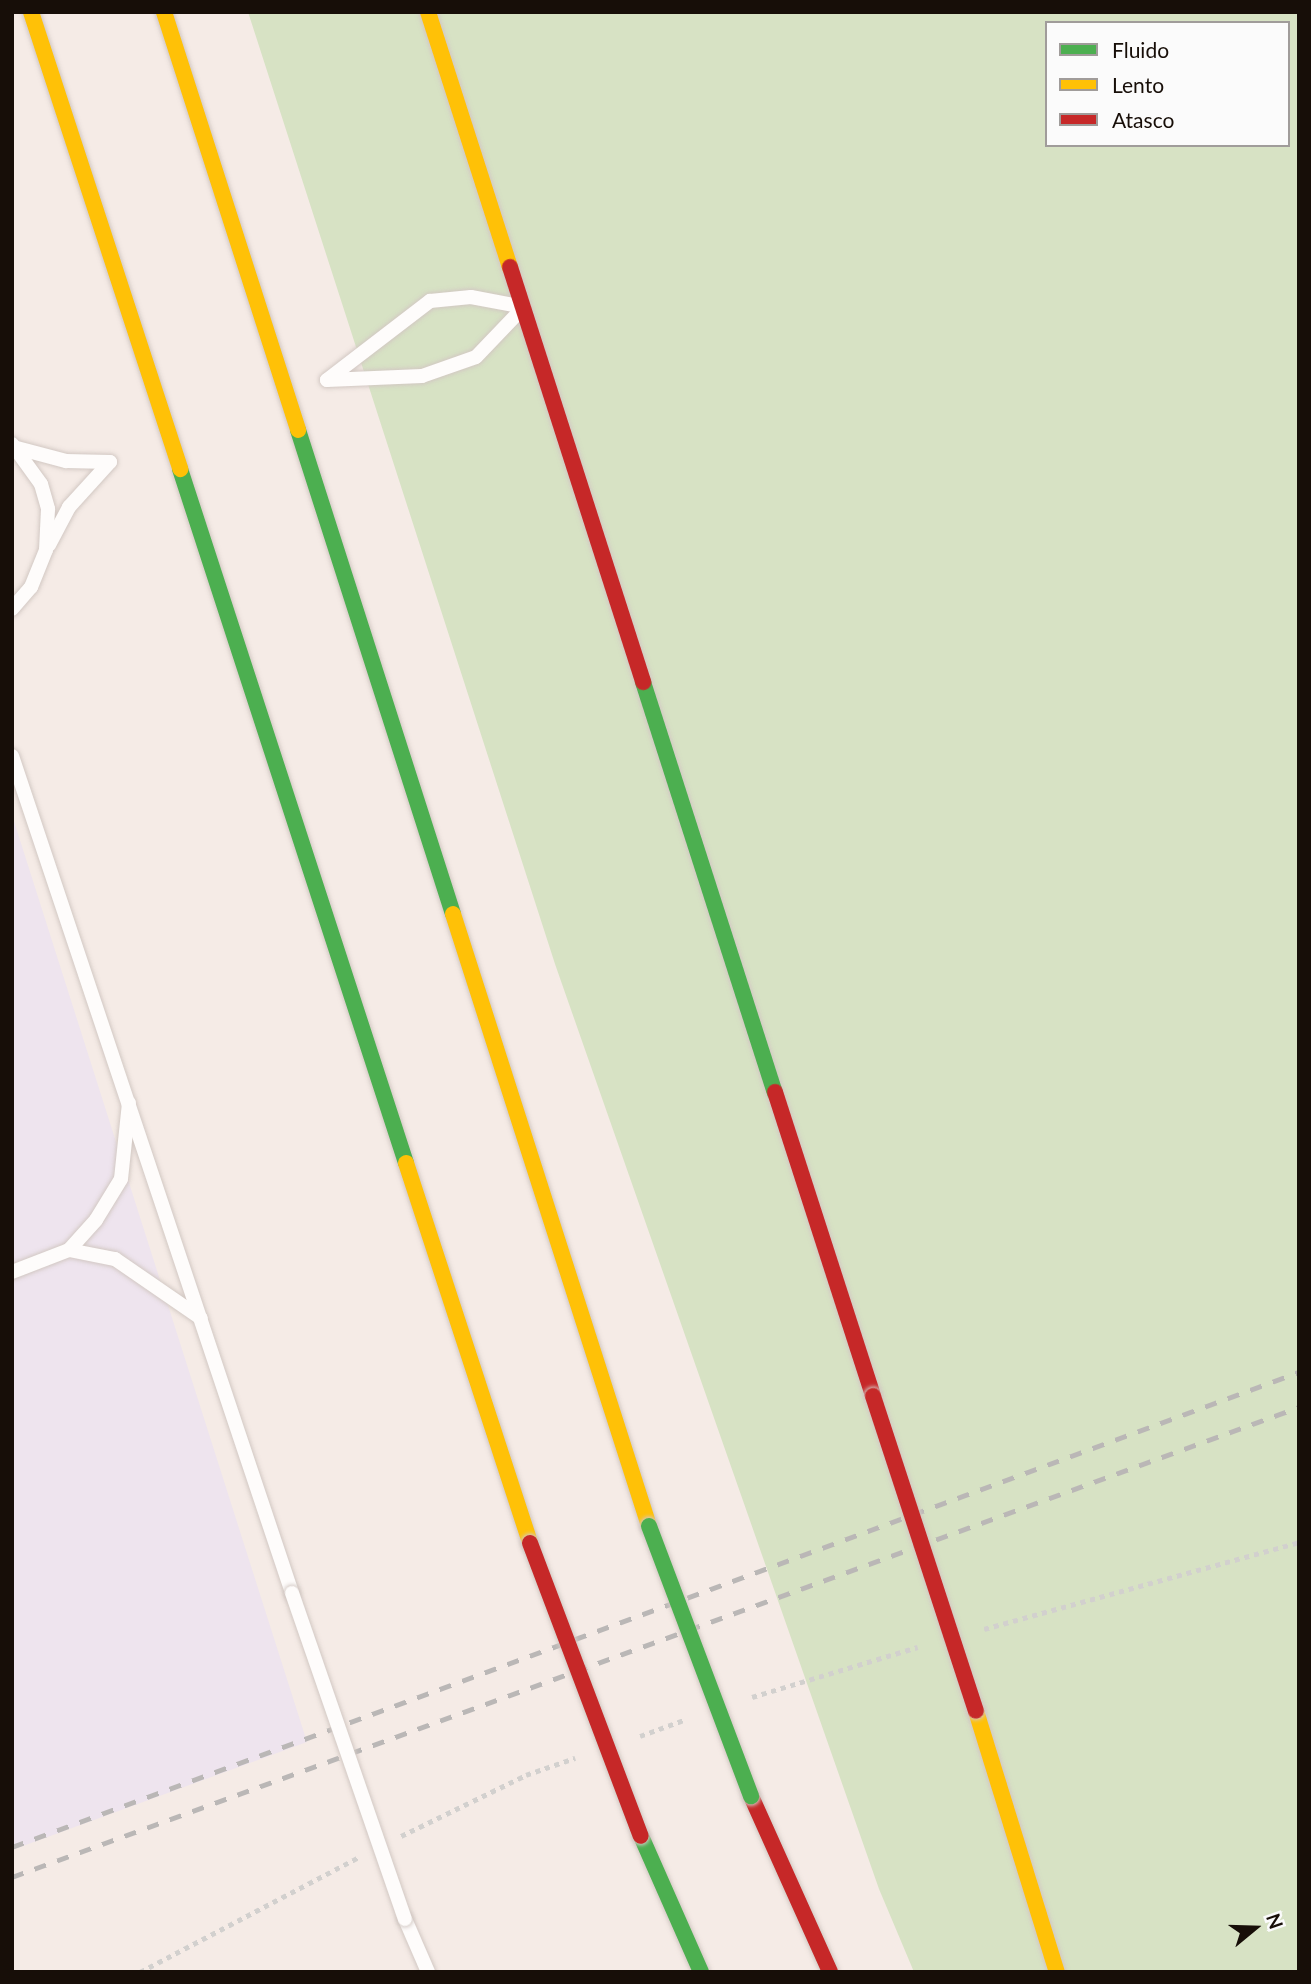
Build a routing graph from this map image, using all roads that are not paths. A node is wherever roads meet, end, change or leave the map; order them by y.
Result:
1 (31, 12) edge
2 (164, 12) edge
3 (428, 12) edge
4 (523, 307) junction
5 (15, 446) edge
6 (46, 550) junction
7 (12, 609) edge
8 (12, 756) edge
9 (130, 1098) junction
10 (69, 1250) junction
11 (12, 1272) edge
12 (201, 1318) junction
13 (428, 1972) edge
14 (701, 1972) edge
15 (830, 1972) edge
16 (1057, 1972) edge

1 - 14 highway, bridge
2 - 15 highway, bridge
3 - 4 highway
4 - 4 lane
4 - 16 highway, bridge
5 - 6 lane
5 - 6 lane
6 - 7 lane
8 - 9 lane
9 - 10 lane
9 - 12 lane
10 - 11 lane
10 - 12 lane
12 - 13 lane, bridge

